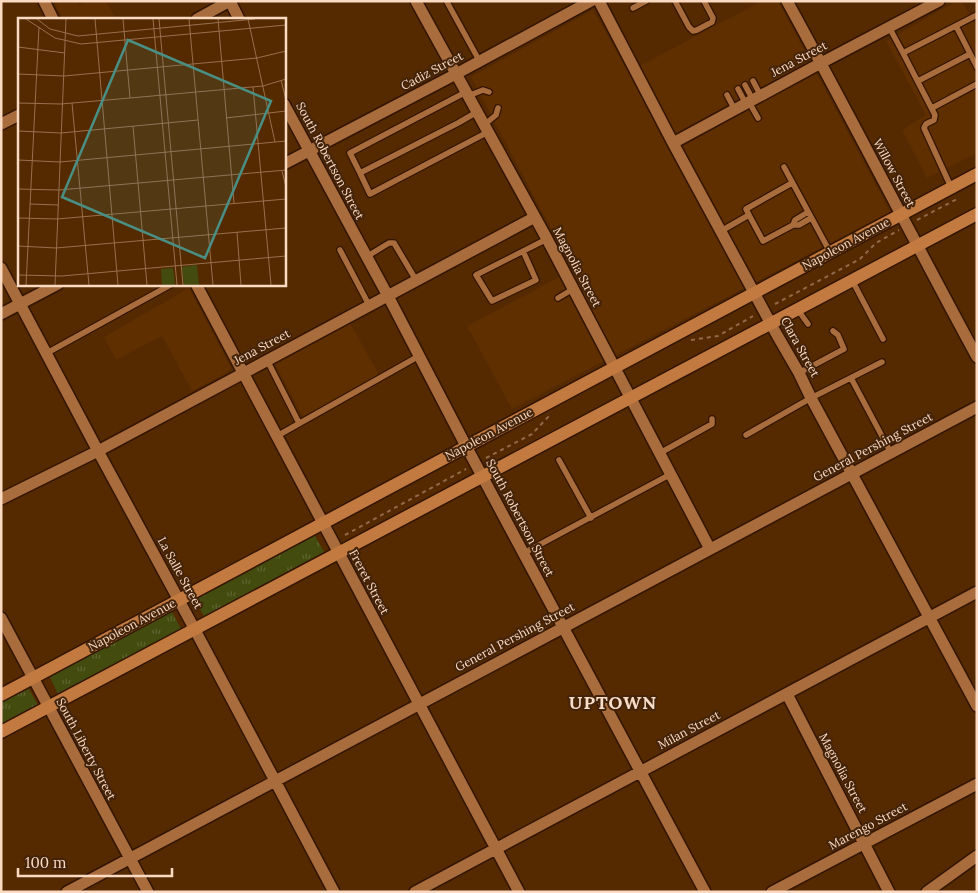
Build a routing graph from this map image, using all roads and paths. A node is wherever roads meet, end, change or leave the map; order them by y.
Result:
1 (44, 1) edge
2 (230, 1) edge
3 (416, 1) edge
4 (592, 1) edge
5 (599, 1) edge
6 (646, 1) edge
7 (675, 1) edge
8 (704, 1) edge
9 (787, 1) edge
10 (939, 1) edge
11 (447, 2) edge
12 (633, 8) dead end
13 (977, 15) edge
14 (52, 18) edge
15 (200, 18) edge
16 (238, 18) edge
17 (956, 26) junction
18 (889, 28) junction
19 (903, 53) junction
20 (970, 54) junction
21 (480, 62) junction
22 (820, 63) junction
23 (977, 68) edge
24 (456, 74) junction
25 (753, 81) dead end
26 (918, 81) junction
27 (977, 84) edge
28 (746, 85) dead end
29 (738, 89) dead end
30 (489, 92) dead end
31 (467, 94) junction
32 (727, 95) dead end
33 (752, 100) junction
34 (285, 106) edge
35 (498, 108) dead end
36 (932, 108) junction
37 (735, 110) junction
38 (477, 112) junction
39 (18, 116) edge
40 (758, 118) dead end
41 (1, 124) edge
42 (486, 128) junction
43 (673, 143) junction
44 (308, 151) junction
45 (285, 163) edge
46 (784, 167) dead end
47 (360, 173) junction
48 (977, 174) edge
49 (792, 183) junction
50 (955, 192) junction
51 (977, 214) edge
52 (749, 215) junction
53 (900, 215) junction
54 (809, 216) junction
55 (535, 217) junction
56 (916, 221) dead end
57 (898, 230) dead end
58 (721, 231) junction
59 (546, 239) junction
60 (917, 246) junction
61 (340, 250) dead end
62 (523, 251) junction
63 (830, 252) junction
64 (366, 257) junction
65 (1, 268) edge
66 (416, 280) junction
67 (852, 280) junction
68 (56, 285) edge
69 (170, 285) edge
70 (197, 285) edge
71 (573, 289) junction
72 (754, 293) junction
73 (388, 296) junction
74 (558, 298) dead end
75 (21, 304) junction
76 (775, 304) dead end
77 (370, 305) junction
78 (798, 310) junction
79 (1, 314) edge
80 (753, 316) dead end
81 (771, 323) junction
82 (808, 324) dead end
83 (833, 331) dead end
84 (883, 339) dead end
85 (690, 340) dead end
86 (47, 353) junction
87 (419, 356) junction
88 (977, 357) edge
89 (267, 360) junction
90 (882, 362) dead end
91 (614, 367) junction
92 (243, 373) junction
93 (799, 373) junction
94 (851, 378) junction
95 (630, 397) junction
96 (811, 398) junction
97 (977, 407) edge
98 (554, 411) dead end
99 (712, 419) dead end
100 (300, 423) junction
101 (746, 435) dead end
102 (277, 436) junction
103 (466, 446) junction
104 (98, 450) junction
105 (660, 453) junction
106 (891, 453) junction
107 (486, 458) dead end
108 (559, 460) dead end
109 (469, 468) dead end
110 (852, 473) junction
111 (670, 474) junction
112 (482, 476) junction
113 (1, 499) edge
114 (590, 518) junction
115 (322, 523) junction
116 (345, 534) dead end
117 (710, 549) junction
118 (338, 552) junction
119 (524, 553) junction
120 (977, 592) edge
121 (179, 600) junction
122 (1, 618) edge
123 (930, 618) junction
124 (563, 627) junction
125 (194, 628) junction
126 (33, 678) junction
127 (786, 694) junction
128 (1, 695) edge
129 (419, 704) junction
130 (48, 706) junction
131 (977, 706) edge
132 (1, 732) edge
133 (641, 771) junction
134 (275, 780) junction
135 (977, 784) edge
136 (864, 843) junction
137 (496, 848) junction
138 (977, 856) edge
139 (130, 858) junction
140 (67, 892) edge
141 (148, 892) edge
142 (334, 892) edge
143 (414, 892) edge
144 (519, 892) edge
145 (705, 892) edge
146 (772, 892) edge
147 (889, 892) edge
148 (927, 892) edge

1 - 14 street
2 - 15 street
2 - 16 street
3 - 24 street, Magnolia Street
4 - 21 street, Cadiz Street
5 - 43 street, Clara Street
6 - 12 lane
7 - 8 lane
9 - 22 street, Willow Street
10 - 18 street, Jena Street
11 - 21 lane
13 - 17 lane
17 - 19 lane
17 - 20 lane
18 - 19 lane
18 - 22 street, Jena Street
19 - 26 lane
20 - 23 lane
20 - 26 lane
21 - 24 street, Cadiz Street
22 - 33 street, Jena Street
22 - 53 street, Willow Street
24 - 31 street, Magnolia Street
24 - 44 street, Cadiz Street
25 - 33 lane
26 - 36 lane
27 - 36 lane
28 - 33 lane
29 - 33 lane
30 - 31 lane
31 - 38 street, Magnolia Street
31 - 47 lane
32 - 37 lane
33 - 37 street, Jena Street
33 - 40 lane
34 - 44 street, South Robertson Street
35 - 42 lane
36 - 50 lane
37 - 43 street, Jena Street
38 - 42 street, Magnolia Street
38 - 47 lane
39 - 41 street
42 - 47 lane
42 - 55 street, Magnolia Street
43 - 58 street, Clara Street
44 - 45 street, Cadiz Street
44 - 64 street, South Robertson Street
46 - 49 lane
48 - 50 main road, Napoleon Avenue
49 - 52 lane
49 - 54 lane
50 - 53 main road, Napoleon Avenue
50 - 56 path
51 - 60 main road
52 - 54 lane
52 - 58 lane
53 - 60 street, Willow Street
53 - 63 main road, Napoleon Avenue
54 - 63 lane
55 - 59 street, Magnolia Street
55 - 66 street, Jena Street
57 - 76 path
58 - 72 street, Clara Street
59 - 62 lane
59 - 71 street, Magnolia Street
60 - 67 main road
60 - 88 street, Willow Street
61 - 77 lane
62 - 62 lane
63 - 72 main road, Napoleon Avenue
64 - 66 lane
64 - 73 street, South Robertson Street
65 - 75 street, La Salle Street
66 - 73 street, Jena Street
67 - 78 main road
67 - 84 lane
68 - 75 street
69 - 86 lane
70 - 92 street, Freret Street
71 - 74 lane
71 - 91 street, Magnolia Street
72 - 81 street, Clara Street
72 - 91 main road, Napoleon Avenue
73 - 77 street, Jena Street
73 - 87 street, South Robertson Street
75 - 79 street
75 - 86 street, La Salle Street
77 - 89 street, Jena Street
78 - 81 main road
78 - 82 lane
80 - 85 path
81 - 93 street, Clara Street
81 - 95 main road
83 - 93 lane
86 - 104 street, La Salle Street
87 - 100 lane
87 - 103 street, South Robertson Street
89 - 92 street, Jena Street
89 - 100 lane
90 - 94 lane
91 - 95 street, Magnolia Street
91 - 103 main road, Napoleon Avenue
92 - 102 street, Freret Street
92 - 104 street, Jena Street
93 - 96 street, Clara Street
94 - 96 lane
94 - 106 lane
95 - 105 street, Magnolia Street
95 - 112 main road
96 - 101 lane
96 - 110 street, Clara Street
97 - 106 street, General Pershing Street
98 - 107 path
99 - 105 lane
100 - 102 lane
102 - 115 street, Freret Street
103 - 112 street, South Robertson Street
103 - 115 main road, Napoleon Avenue
104 - 113 street, Jena Street
104 - 121 street, La Salle Street
105 - 111 street, Magnolia Street
106 - 110 street, General Pershing Street
108 - 114 lane
109 - 116 path
110 - 117 street, General Pershing Street
110 - 123 street, Clara Street
111 - 114 lane
111 - 117 street, Magnolia Street
112 - 118 main road
112 - 119 street, South Robertson Street
114 - 119 lane
115 - 118 street, Freret Street
115 - 121 main road, Napoleon Avenue
117 - 124 street, General Pershing Street
118 - 125 main road
118 - 129 street, Freret Street
119 - 124 street, South Robertson Street
120 - 123 street, Milan Street
121 - 125 street, La Salle Street
121 - 126 main road, Napoleon Avenue
122 - 126 street, South Liberty Street
123 - 127 street, Milan Street
123 - 131 street, Clara Street
124 - 129 street, General Pershing Street
124 - 133 street, South Robertson Street
125 - 130 main road
125 - 134 street, La Salle Street
126 - 128 main road, Napoleon Avenue
126 - 130 street, South Liberty Street
127 - 133 street, Milan Street
127 - 136 street, Magnolia Street
129 - 134 street, General Pershing Street
129 - 137 street, Freret Street
130 - 132 main road
130 - 139 street, South Liberty Street
133 - 137 street, Milan Street
133 - 145 street, South Robertson Street
134 - 139 street, General Pershing Street
134 - 142 street, La Salle Street
135 - 136 street, Marengo Street
136 - 146 street, Marengo Street
136 - 147 street, Magnolia Street
137 - 143 street, Milan Street
137 - 144 street, Freret Street
138 - 148 street
139 - 140 street, General Pershing Street
139 - 141 street, South Liberty Street

